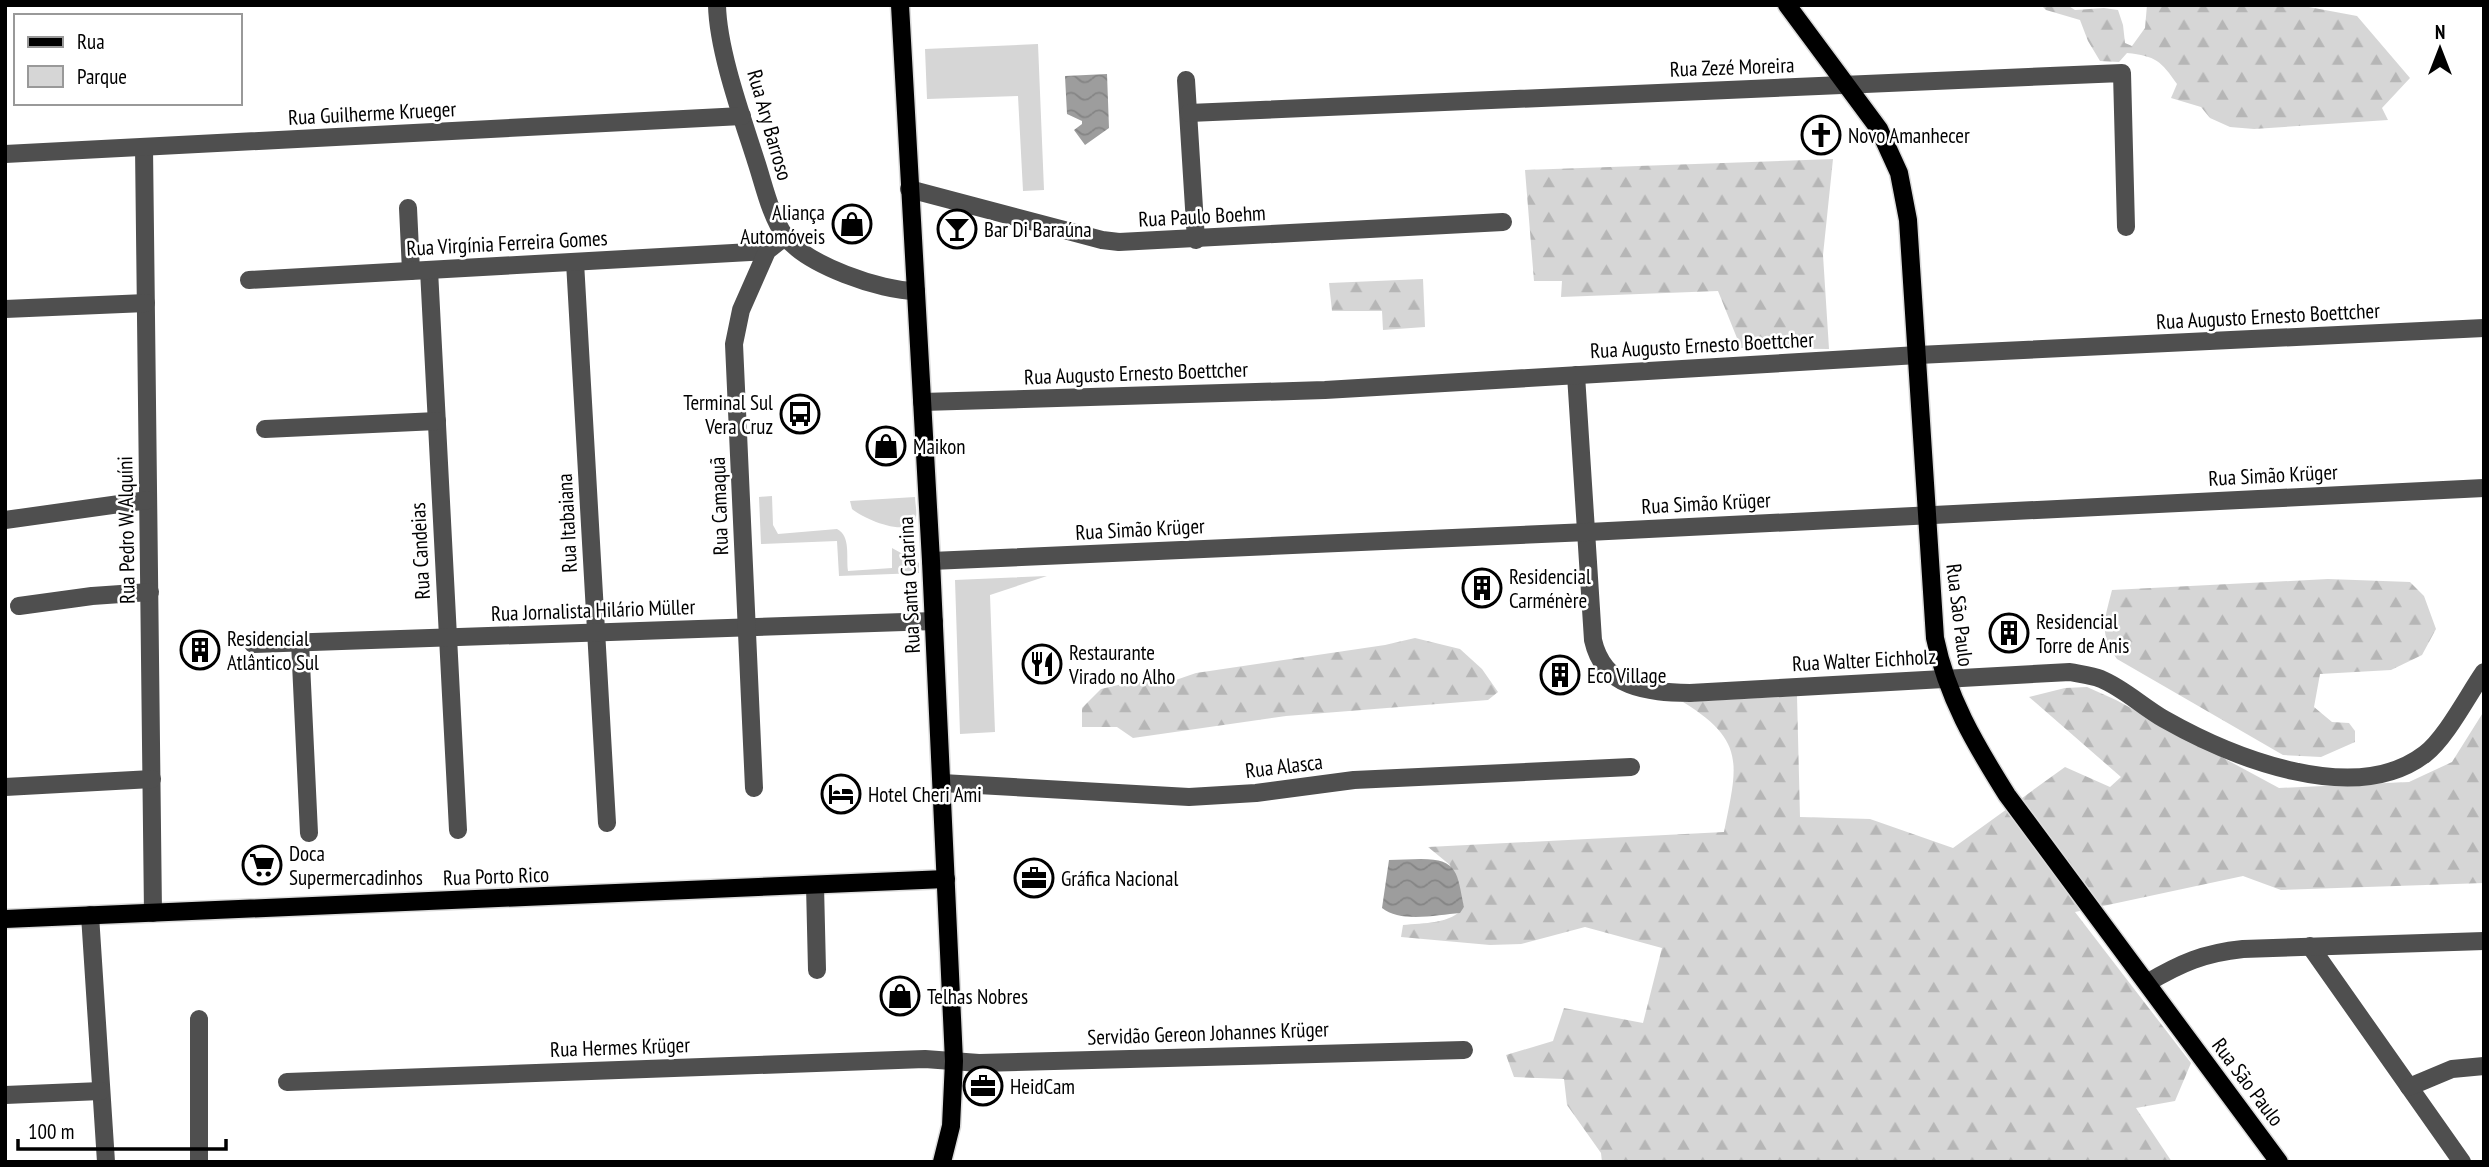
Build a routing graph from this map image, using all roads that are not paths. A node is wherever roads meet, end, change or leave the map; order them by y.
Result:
1 (717, 5) edge
2 (900, 5) edge
3 (1787, 5) edge
4 (1186, 80) dead end
5 (1847, 85) junction
6 (1189, 113) junction
7 (742, 117) junction
8 (144, 147) junction
9 (5, 155) edge
10 (909, 189) junction
11 (408, 208) dead end
12 (1503, 222) dead end
13 (2126, 227) dead end
14 (786, 236) junction
15 (1196, 240) junction
16 (767, 251) junction
17 (575, 262) junction
18 (420, 271) junction
19 (249, 280) dead end
20 (916, 291) junction
21 (146, 303) junction
22 (5, 309) edge
23 (2484, 328) edge
24 (1918, 355) junction
25 (1576, 375) junction
26 (922, 402) junction
27 (436, 421) junction
28 (265, 429) dead end
29 (2484, 488) edge
30 (149, 500) junction
31 (1927, 515) junction
32 (5, 520) edge
33 (1588, 532) junction
34 (931, 561) junction
35 (150, 592) junction
36 (19, 606) dead end
37 (934, 621) junction
38 (747, 627) junction
39 (596, 632) junction
40 (448, 637) junction
41 (300, 642) junction
42 (253, 644) dead end
43 (2484, 672) edge
44 (1945, 678) junction
45 (1632, 767) dead end
46 (152, 779) junction
47 (942, 783) junction
48 (5, 787) edge
49 (754, 788) dead end
50 (607, 823) dead end
51 (458, 830) dead end
52 (309, 833) dead end
53 (946, 880) junction
54 (816, 885) junction
55 (153, 913) junction
56 (90, 915) junction
57 (5, 919) edge
58 (2484, 941) edge
59 (2310, 946) junction
60 (817, 970) dead end
61 (2147, 983) junction
62 (199, 1019) dead end
63 (1464, 1049) dead end
64 (954, 1061) junction
65 (2484, 1066) edge
66 (287, 1082) dead end
67 (2409, 1087) junction
68 (101, 1091) junction
69 (5, 1095) edge
70 (106, 1162) edge
71 (199, 1162) edge
72 (942, 1162) edge
73 (2279, 1162) edge
74 (2462, 1162) edge

1 - 7 street, Rua Ary Barroso
2 - 10 main road, Rua Santa Catarina
3 - 5 main road, Rua São Paulo
4 - 6 street
5 - 6 street, Rua Zezé Moreira
5 - 13 street, Rua Zezé Moreira
5 - 24 main road, Rua São Paulo
6 - 15 street
7 - 8 street, Rua Guilherme Krueger
7 - 14 street, Rua Ary Barroso
8 - 9 street, Rua Guilherme Krueger
8 - 21 street, Rua Pedro W. Alquíni
10 - 15 street, Rua Paulo Boehm
10 - 20 main road, Rua Santa Catarina
11 - 18 street, Rua Candeias
12 - 15 street, Rua Paulo Boehm
14 - 16 street, Rua Camaquã
14 - 20 street, Rua Ary Barroso
16 - 17 street, Rua Virgínia Ferreira Gomes
16 - 38 street, Rua Camaquã
17 - 18 street, Rua Virgínia Ferreira Gomes
17 - 39 street, Rua Itabaiana
18 - 19 street, Rua Virgínia Ferreira Gomes
18 - 27 street, Rua Candeias
20 - 26 main road, Rua Santa Catarina
21 - 22 street
21 - 30 street, Rua Pedro W. Alquíni
23 - 24 street, Rua Augusto Ernesto Boettcher
24 - 25 street, Rua Augusto Ernesto Boettcher
24 - 31 main road, Rua São Paulo
25 - 26 street, Rua Augusto Ernesto Boettcher
25 - 33 street, Rua Walter Eichholz
26 - 34 main road, Rua Santa Catarina
27 - 28 street
27 - 40 street, Rua Candeias
29 - 31 street, Rua Simão Krüger
30 - 32 street
30 - 35 street, Rua Pedro W. Alquíni
31 - 33 street, Rua Simão Krüger
31 - 44 main road, Rua São Paulo
33 - 34 street, Rua Simão Krüger
33 - 44 street, Rua Walter Eichholz
34 - 37 main road, Rua Santa Catarina
35 - 36 street
35 - 46 street, Rua Pedro W. Alquíni
37 - 38 street, Rua Jornalista Hilário Müller
37 - 47 main road, Rua Santa Catarina
38 - 39 street, Rua Jornalista Hilário Müller
38 - 49 street, Rua Camaquã
39 - 40 street, Rua Jornalista Hilário Müller
39 - 50 street, Rua Itabaiana
40 - 41 street, Rua Jornalista Hilário Müller
40 - 51 street, Rua Candeias
41 - 42 street, Rua Jornalista Hilário Müller
41 - 52 street
43 - 44 street, Rua Walter Eichholz
44 - 61 main road, Rua São Paulo
45 - 47 street, Rua Alasca
46 - 48 street
46 - 55 street, Rua Pedro W. Alquíni
47 - 53 main road, Rua Santa Catarina
53 - 54 main road, Rua Porto Rico
53 - 64 main road, Rua Santa Catarina
54 - 55 main road, Rua Porto Rico
54 - 60 street
55 - 56 main road, Rua Porto Rico
56 - 57 main road, Rua Porto Rico
56 - 68 street
58 - 59 street
59 - 61 street
59 - 67 street
61 - 73 main road, Rua São Paulo
62 - 71 street
63 - 64 street, Servidão Gereon Johannes Krüger
64 - 66 street, Rua Hermes Krüger
64 - 72 main road, Rua Santa Catarina
65 - 67 street
67 - 74 street
68 - 69 street
68 - 70 street

